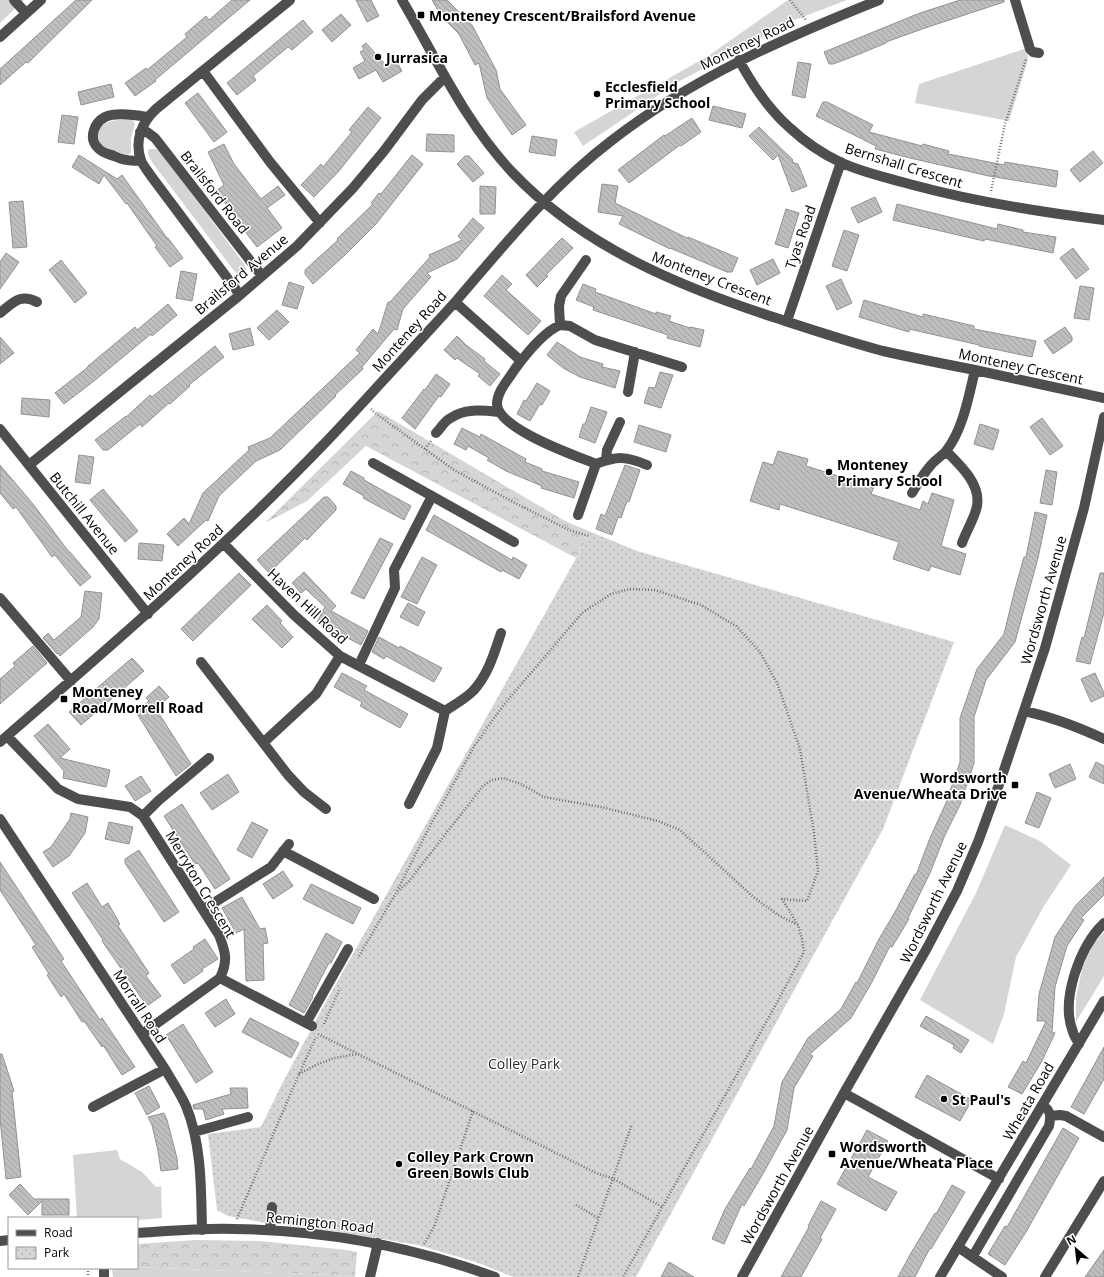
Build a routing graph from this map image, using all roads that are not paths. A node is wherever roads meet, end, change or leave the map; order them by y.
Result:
1 (14, 0) edge
2 (40, 0) edge
3 (290, 0) edge
4 (402, 0) edge
5 (879, 0) edge
6 (1015, 0) edge
7 (26, 13) junction
8 (0, 37) edge
9 (1034, 51) road end
10 (739, 60) junction
11 (203, 71) junction
12 (445, 77) junction
13 (147, 117) junction
14 (140, 132) junction
15 (141, 160) junction
16 (840, 162) junction
17 (543, 202) junction
18 (1104, 220) edge
19 (320, 223) junction
20 (586, 260) dead end
21 (262, 276) junction
22 (240, 295) junction
23 (36, 302) dead end
24 (455, 302) junction
25 (0, 312) edge
26 (786, 321) junction
27 (560, 325) junction
28 (635, 352) junction
29 (521, 361) junction
30 (682, 367) dead end
31 (975, 370) junction
32 (628, 392) dead end
33 (1104, 398) edge
34 (499, 412) junction
35 (1104, 416) edge
36 (620, 422) dead end
37 (0, 429) edge
38 (436, 433) dead end
39 (946, 451) junction
40 (606, 460) junction
41 (373, 463) dead end
42 (596, 464) junction
43 (647, 464) dead end
44 (29, 465) junction
45 (912, 493) dead end
46 (432, 496) junction
47 (578, 515) dead end
48 (514, 542) dead end
49 (224, 544) junction
50 (962, 544) dead end
51 (0, 598) edge
52 (148, 614) junction
53 (501, 633) dead end
54 (340, 656) junction
55 (200, 662) dead end
56 (359, 665) junction
57 (71, 680) junction
58 (445, 711) junction
59 (1024, 711) junction
60 (3, 739) edge
61 (1104, 739) edge
62 (264, 742) junction
63 (209, 758) dead end
64 (409, 804) dead end
65 (326, 809) dead end
66 (143, 816) junction
67 (0, 819) edge
68 (374, 899) dead end
69 (204, 909) junction
70 (1104, 923) edge
71 (348, 949) dead end
72 (220, 978) junction
73 (1104, 1001) edge
74 (142, 1034) junction
75 (1079, 1044) junction
76 (165, 1069) junction
77 (844, 1093) junction
78 (1042, 1105) junction
79 (93, 1107) dead end
80 (1050, 1116) junction
81 (248, 1117) dead end
82 (194, 1132) junction
83 (1104, 1137) edge
84 (999, 1179) junction
85 (1104, 1181) edge
86 (272, 1207) dead end
87 (202, 1230) junction
88 (270, 1230) junction
89 (138, 1233) edge
90 (378, 1243) junction
91 (958, 1247) junction
92 (973, 1256) junction
93 (370, 1277) edge
94 (495, 1277) edge
95 (742, 1277) edge
96 (940, 1277) edge
97 (1002, 1277) edge
98 (1045, 1277) edge

1 - 7 street
2 - 7 street
3 - 11 street
4 - 12 street, Monteney Crescent
5 - 10 street, Monteney Road
6 - 9 street
7 - 8 street
10 - 16 street, Bernshall Crescent
10 - 17 street, Monteney Road
11 - 13 street
11 - 19 street
12 - 17 street, Monteney Crescent
12 - 19 street, Brailsford Avenue
13 - 14 street
13 - 15 street
14 - 15 street
14 - 21 street, Brailsford Road
15 - 22 street
16 - 18 street, Bernshall Crescent
16 - 26 street, Tyas Road
17 - 24 street, Monteney Road
17 - 26 street, Monteney Crescent
19 - 21 street, Brailsford Avenue
20 - 27 street
21 - 22 street, Brailsford Avenue
22 - 44 street, Brailsford Avenue
23 - 25 street
24 - 29 street
24 - 49 street, Monteney Road
26 - 31 street, Monteney Crescent
27 - 28 street
27 - 29 street
28 - 30 street
28 - 32 street
29 - 34 street
31 - 33 street, Monteney Crescent
31 - 39 street
34 - 38 street
34 - 42 street
35 - 59 street, Wordsworth Avenue
36 - 40 street
37 - 44 street, Butchill Avenue
39 - 45 street
39 - 50 street
40 - 42 street
40 - 43 street
41 - 46 street
42 - 47 street
44 - 52 street, Butchill Avenue
46 - 48 street
46 - 56 street
49 - 52 street, Monteney Road
49 - 54 street, Haven Hill Road
51 - 57 street
52 - 57 street, Monteney Road
53 - 58 street
54 - 56 street, Haven Hill Road
54 - 62 street
55 - 62 street
56 - 58 street, Haven Hill Road
57 - 60 street, Monteney Road
58 - 64 street
59 - 61 street
59 - 77 street, Wordsworth Avenue
60 - 66 street, Merryton Crescent
62 - 65 street
63 - 66 street
66 - 69 street, Merryton Crescent
67 - 74 street, Morrall Road
68 - 69 street
69 - 72 street, Merryton Crescent
70 - 75 street
71 - 72 street
72 - 74 street
73 - 75 street, Wheata Road
74 - 76 street, Morrall Road
75 - 78 street, Wheata Road
76 - 79 street
76 - 82 street, Morrall Road
77 - 84 street
77 - 95 street, Wordsworth Avenue
78 - 80 street
78 - 84 street, Wheata Road
80 - 83 street
80 - 92 street
81 - 82 street
82 - 87 street, Morrall Road
84 - 91 street, Wheata Road
85 - 98 street
86 - 88 street
87 - 88 street, Remington Road
87 - 89 street, Remington Road
88 - 90 street, Remington Road
90 - 93 street
90 - 94 street, Remington Road
91 - 92 street
91 - 96 street, Wheata Road
92 - 97 street

